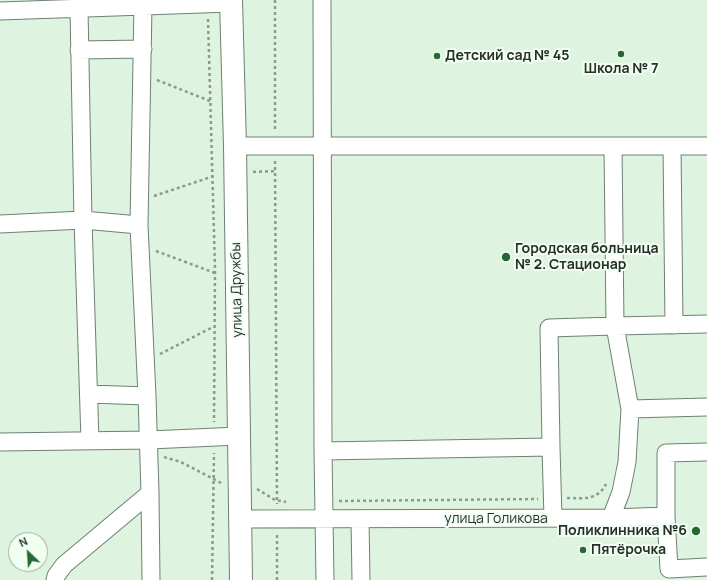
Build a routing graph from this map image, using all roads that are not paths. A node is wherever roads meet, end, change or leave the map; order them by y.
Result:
1 (322, 0) edge
2 (232, 1) edge
3 (175, 2) edge
4 (143, 6) junction
5 (79, 8) junction
6 (0, 11) edge
7 (143, 49) junction
8 (79, 50) junction
9 (235, 146) junction
10 (322, 146) junction
11 (613, 146) junction
12 (672, 146) junction
13 (707, 146) edge
14 (82, 220) junction
15 (0, 224) edge
16 (139, 225) junction
17 (707, 324) edge
18 (674, 325) junction
19 (615, 326) junction
20 (89, 394) junction
21 (147, 396) junction
22 (707, 407) edge
23 (630, 409) junction
24 (239, 436) junction
25 (90, 441) junction
26 (0, 442) edge
27 (149, 446) junction
28 (551, 447) junction
29 (322, 451) junction
30 (707, 452) edge
31 (150, 493) junction
32 (666, 516) junction
33 (553, 518) junction
34 (611, 518) junction
35 (240, 519) junction
36 (324, 519) junction
37 (360, 519) junction
38 (707, 567) edge
39 (55, 580) edge
40 (151, 580) edge
41 (241, 580) edge
42 (325, 580) edge
43 (361, 580) edge

1 - 10 street
2 - 3 street
2 - 9 main road, улица Дружбы
3 - 4 street
4 - 5 street
4 - 7 street
5 - 6 street
5 - 8 street
7 - 8 street
7 - 16 street
8 - 14 street
9 - 10 street
9 - 24 main road, улица Дружбы
10 - 11 street
10 - 29 street
11 - 12 street
11 - 19 street
12 - 13 street
12 - 18 street
14 - 15 street
14 - 16 street
14 - 20 street
16 - 21 street
17 - 18 street
18 - 19 street
19 - 23 street
19 - 28 street
20 - 21 street
20 - 25 street
21 - 27 street
22 - 23 street
23 - 34 street
24 - 27 street
24 - 35 main road, улица Дружбы
25 - 26 street
25 - 27 street
27 - 31 street
28 - 29 street
28 - 33 street
29 - 36 street
30 - 32 street
31 - 39 street
31 - 40 street
32 - 34 street, улица Голикова
32 - 38 street
33 - 34 street, улица Голикова
33 - 37 street, улица Голикова
35 - 36 street, улица Голикова
35 - 41 main road, улица Дружбы
36 - 37 street, улица Голикова
36 - 42 street
37 - 43 street

